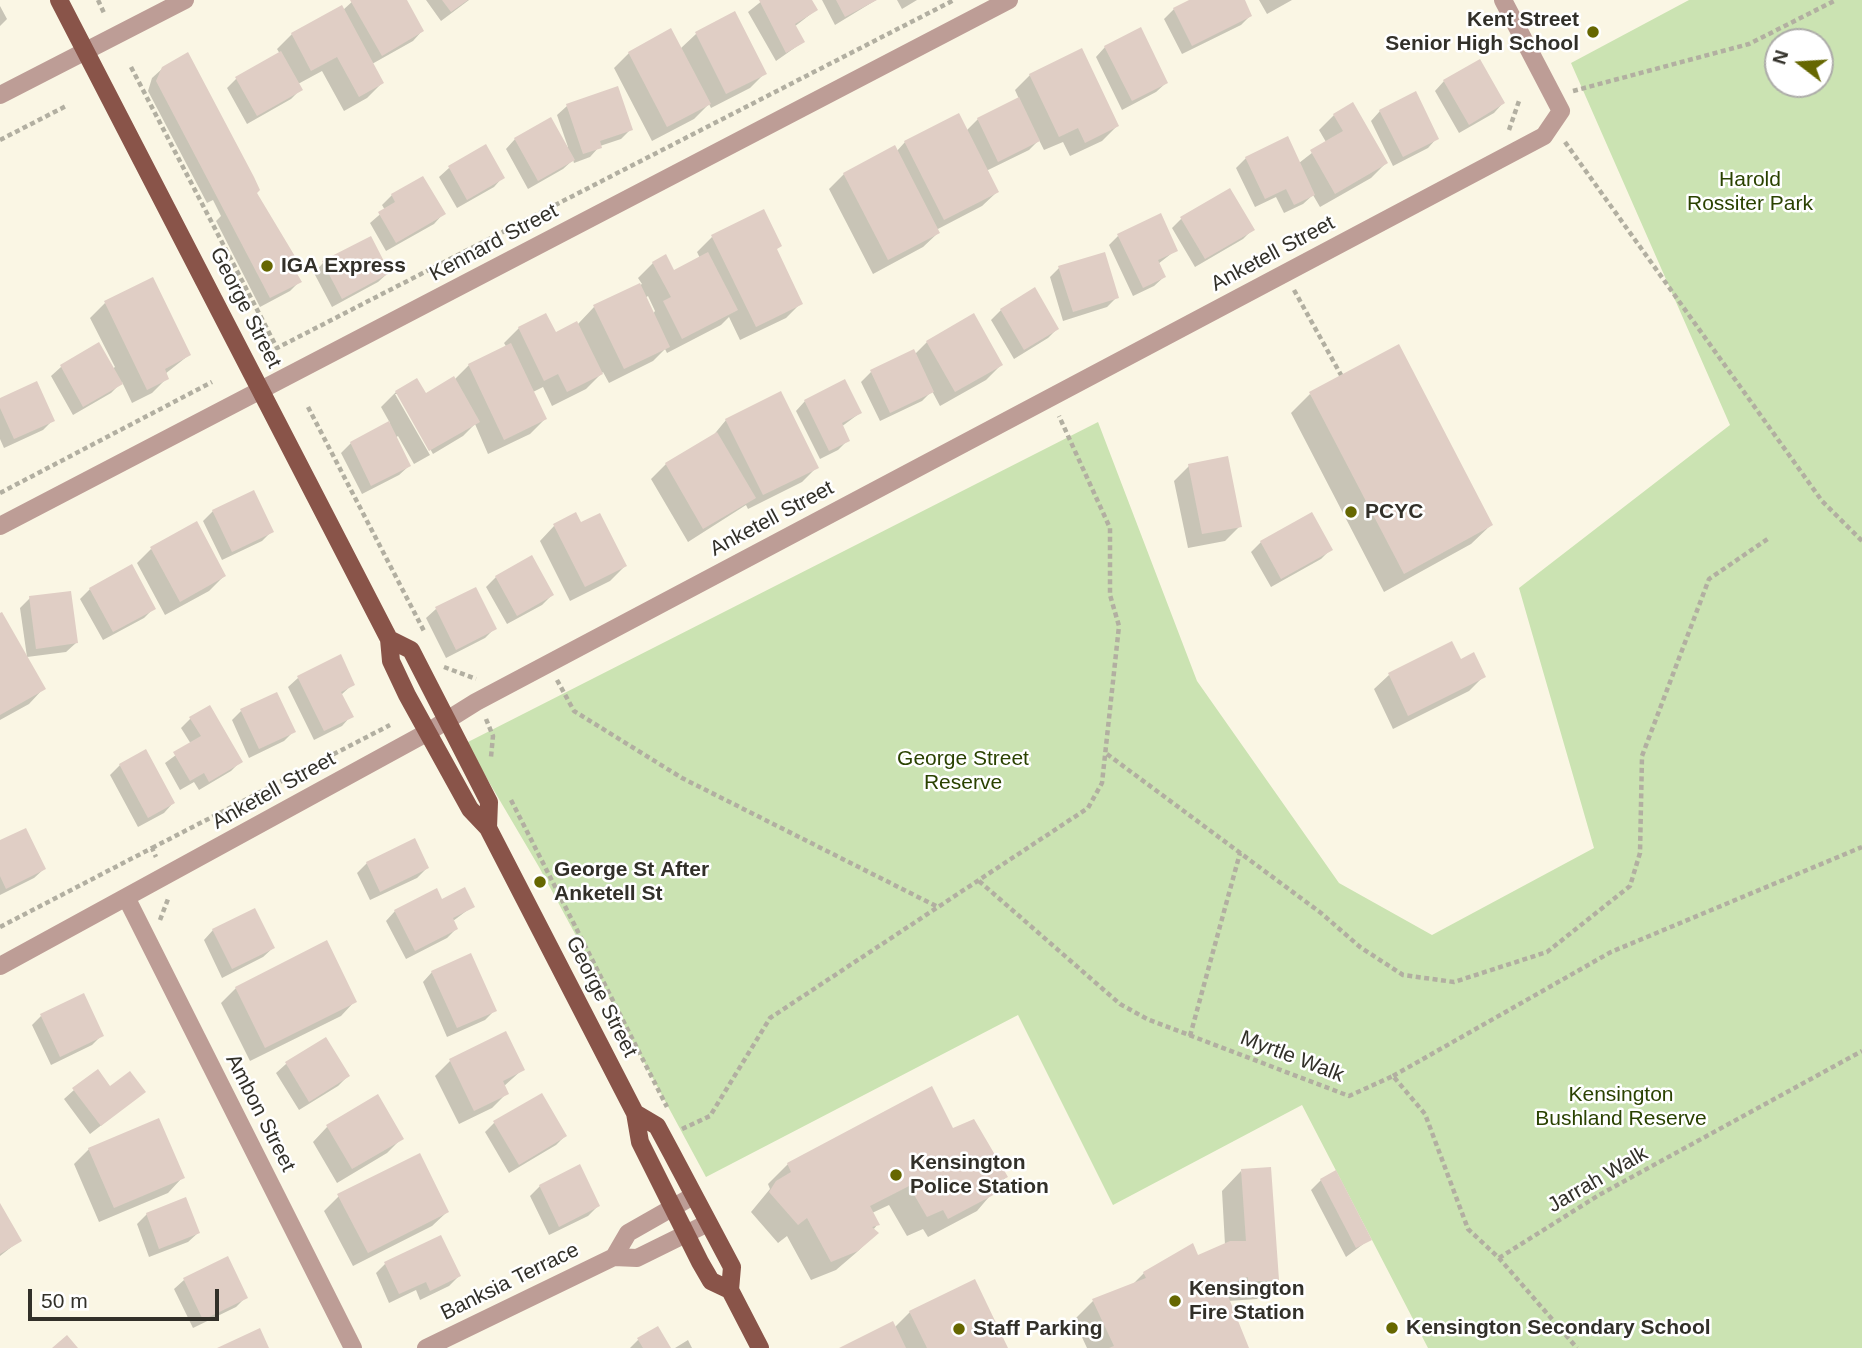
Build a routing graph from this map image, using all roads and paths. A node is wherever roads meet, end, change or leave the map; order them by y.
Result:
1 (59, 0) edge
2 (98, 0) edge
3 (185, 0) edge
4 (954, 0) edge
5 (1009, 0) edge
6 (1503, 0) edge
7 (1836, 0) edge
8 (104, 13) dead end
9 (87, 52) junction
10 (131, 67) dead end
11 (0, 95) edge
12 (1520, 98) dead end
13 (68, 105) dead end
14 (1556, 110) junction
15 (0, 140) edge
16 (1506, 140) dead end
17 (1285, 273) junction
18 (1342, 375) dead end
19 (212, 382) dead end
20 (262, 390) junction
21 (1050, 397) junction
22 (309, 407) dead end
23 (0, 493) edge
24 (0, 526) edge
25 (1769, 538) dead end
26 (1862, 541) edge
27 (389, 639) junction
28 (430, 642) dead end
29 (548, 663) junction
30 (443, 667) dead end
31 (479, 681) dead end
32 (446, 721) junction
33 (390, 725) dead end
34 (428, 732) junction
35 (491, 750) dead end
36 (1107, 754) junction
37 (492, 763) dead end
38 (505, 788) dead end
39 (488, 828) junction
40 (1862, 847) edge
41 (152, 848) dead end
42 (1240, 853) junction
43 (979, 881) junction
44 (127, 899) junction
45 (939, 908) junction
46 (0, 966) edge
47 (1190, 1036) junction
48 (1862, 1051) edge
49 (1393, 1076) junction
50 (635, 1113) junction
51 (693, 1196) junction
52 (674, 1208) junction
53 (708, 1223) junction
54 (686, 1235) junction
55 (614, 1257) junction
56 (1499, 1258) junction
57 (730, 1290) junction
58 (353, 1348) edge
59 (426, 1348) edge
60 (760, 1348) edge
61 (1577, 1348) edge

1 - 9 main road, George Street
2 - 8 path
3 - 9 street
4 - 10 path
5 - 20 street, Kennard Street
6 - 14 street
7 - 14 path
9 - 11 street
9 - 20 main road, George Street
12 - 16 path
13 - 15 path
14 - 17 street, Anketell Street
14 - 26 path
17 - 18 path
17 - 21 street, Anketell Street
19 - 23 path
20 - 24 street, Kennard Street
20 - 27 main road, George Street
21 - 29 street, Anketell Street
21 - 36 path
22 - 28 path
25 - 42 path
27 - 32 main road, George Street
27 - 34 main road, George Street
29 - 32 street, Anketell Street
29 - 45 path
30 - 31 path
32 - 34 street, Anketell Street
32 - 39 main road, George Street
33 - 41 path
34 - 39 main road, George Street
34 - 44 street, Anketell Street
35 - 37 path
36 - 42 path
36 - 43 path
38 - 45 path
39 - 50 main road, George Street
40 - 49 path, Myrtle Walk
42 - 47 path
43 - 45 path
43 - 47 path, Myrtle Walk
44 - 46 street, Anketell Street
44 - 58 street, Ambon Street
47 - 49 path, Myrtle Walk
48 - 56 path, Jarrah Walk
49 - 56 path
50 - 51 main road, George Street
50 - 52 main road, George Street
51 - 52 street, Banksia Terrace
51 - 53 main road, George Street
52 - 54 main road, George Street
52 - 55 street, Banksia Terrace
53 - 54 street, Banksia Terrace
53 - 57 main road, George Street
54 - 55 street, Banksia Terrace
54 - 57 main road, George Street
55 - 59 street, Banksia Terrace
56 - 61 path
57 - 60 main road, George Street

